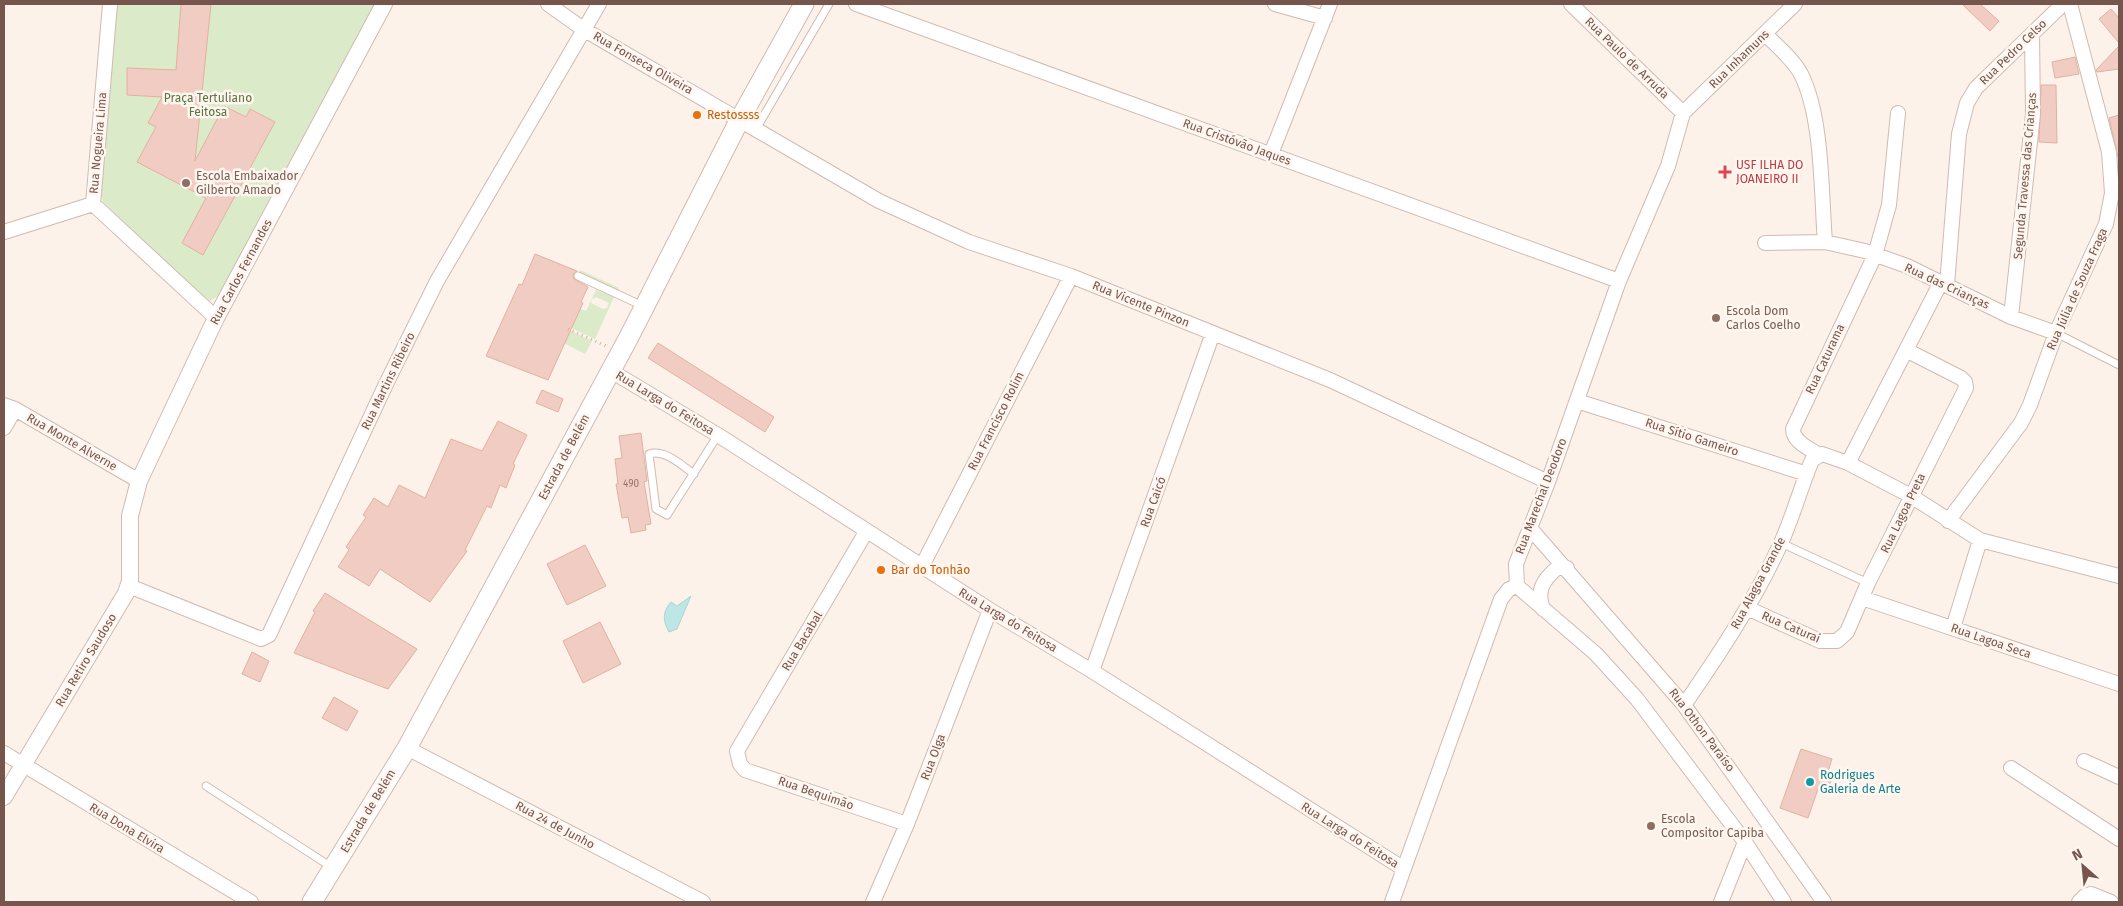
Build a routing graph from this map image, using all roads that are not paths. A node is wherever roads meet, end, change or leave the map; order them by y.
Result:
1 (110, 4) edge
2 (384, 4) edge
3 (548, 4) edge
4 (599, 4) edge
5 (804, 4) edge
6 (829, 4) edge
7 (856, 4) edge
8 (1275, 4) edge
9 (1330, 4) edge
10 (1571, 4) edge
11 (1795, 4) edge
12 (2063, 4) edge
13 (2070, 4) edge
14 (1325, 18) junction
15 (584, 28) junction
16 (1764, 34) junction
17 (2032, 34) junction
18 (1683, 113) junction
19 (1898, 113) dead end
20 (748, 124) junction
21 (1271, 154) junction
22 (93, 204) junction
23 (4, 232) edge
24 (1825, 242) junction
25 (1765, 243) dead end
26 (1875, 254) junction
27 (578, 276) dead end
28 (1071, 276) junction
29 (1619, 281) junction
30 (1944, 284) junction
31 (645, 307) junction
32 (2011, 317) junction
33 (216, 318) junction
34 (1213, 333) junction
35 (2056, 333) junction
36 (1906, 350) junction
37 (2119, 364) edge
38 (611, 370) junction
39 (1577, 401) junction
40 (9, 407) edge
41 (4, 428) edge
42 (718, 435) junction
43 (1818, 455) junction
44 (1848, 463) junction
45 (694, 474) junction
46 (1806, 474) junction
47 (139, 481) junction
48 (1548, 482) junction
49 (1911, 496) junction
50 (1948, 521) junction
51 (1530, 528) junction
52 (866, 532) junction
53 (1980, 540) junction
54 (1781, 543) junction
55 (131, 551) joint
56 (922, 566) junction
57 (1567, 568) junction
58 (2119, 576) edge
59 (1868, 583) junction
60 (129, 586) junction
61 (1517, 586) junction
62 (1862, 598) junction
63 (1747, 608) junction
64 (1543, 609) junction
65 (990, 610) junction
66 (1953, 628) junction
67 (1837, 641) joint
68 (1092, 671) junction
69 (2119, 684) edge
70 (1684, 705) junction
71 (407, 748) junction
72 (738, 751) joint
73 (4, 753) edge
74 (2084, 761) dead end
75 (23, 764) junction
76 (2011, 768) dead end
77 (2119, 777) edge
78 (206, 786) dead end
79 (4, 797) edge
80 (906, 824) junction
81 (2119, 839) edge
82 (1745, 842) junction
83 (333, 868) junction
84 (1404, 869) junction
85 (2084, 898) edge
86 (251, 902) edge
87 (312, 902) edge
88 (704, 902) edge
89 (874, 902) edge
90 (1392, 902) edge
91 (1721, 902) edge
92 (1784, 902) edge
93 (1824, 902) edge
94 (2111, 902) edge

1 - 22 street, Rua Nogueira Lima
2 - 33 street, Rua Carlos Fernandes
3 - 15 street, Rua Fonseca Oliveira
4 - 15 street, Rua Martins Ribeiro
5 - 20 main road, Estrada de Belém
6 - 20 lane
7 - 21 street, Rua Cristóvão Jaques
8 - 14 street
9 - 14 street
10 - 18 street, Rua Paulo de Arruda
11 - 16 street, Rua Inhamuns
12 - 17 street, Rua Pedro Celso
13 - 35 street, Rua Júlia de Souza Fraga
14 - 21 street
15 - 20 street, Rua Fonseca Oliveira
15 - 60 street, Rua Martins Ribeiro
16 - 18 street, Rua Inhamuns
16 - 24 street
17 - 30 street, Rua Pedro Celso
17 - 32 street, Segunda Travessa das Crianças
18 - 29 street, Rua Marechal Deodoro
19 - 26 street, Rua Caturama
20 - 28 street, Rua Vicente Pinzon
20 - 31 main road, Estrada de Belém
21 - 29 street, Rua Cristóvão Jaques
22 - 23 street
22 - 33 street, Rua Nogueira Lima
24 - 25 street, Rua das Crianças
24 - 26 street, Rua das Crianças
26 - 30 street, Rua das Crianças
26 - 43 street, Rua Caturama
27 - 31 lane
28 - 34 street, Rua Vicente Pinzon
28 - 56 street, Rua Francisco Rolim
29 - 39 street, Rua Marechal Deodoro
30 - 32 street, Rua das Crianças
30 - 36 street
31 - 38 main road, Estrada de Belém
32 - 35 street, Rua das Crianças
33 - 47 street, Rua Carlos Fernandes
34 - 48 street, Rua Vicente Pinzon
34 - 68 street, Rua Caicó
35 - 37 lane, Rua das Crianças
35 - 50 street, Rua Júlia de Souza Fraga
36 - 44 street
36 - 49 street, Rua Lagoa Preta
38 - 42 street, Rua Larga do Feitosa
38 - 71 main road, Estrada de Belém
39 - 46 street, Rua Sítio Gameiro
39 - 48 street, Rua Marechal Deodoro
40 - 41 street
40 - 47 street, Rua Monte Alverne
42 - 45 lane
42 - 52 street, Rua Larga do Feitosa
43 - 44 street
43 - 46 street, Rua Alagoa Grande
44 - 49 street
45 - 45 lane
46 - 54 street, Rua Alagoa Grande
47 - 55 street, Rua Carlos Fernandes
48 - 51 street, Rua Marechal Deodoro
49 - 50 street
49 - 59 street, Rua Lagoa Preta
50 - 53 street
51 - 57 street, Rua Othon Paraíso
51 - 61 street, Rua Marechal Deodoro
52 - 56 street, Rua Larga do Feitosa
52 - 72 street, Rua Bacabal
53 - 58 street
53 - 66 street
54 - 59 lane
54 - 63 street, Rua Alagoa Grande
55 - 60 street, Rua Retiro Saudoso
56 - 65 street, Rua Larga do Feitosa
57 - 64 street
57 - 70 street, Rua Othon Paraíso
59 - 62 street, Rua Lagoa Preta
60 - 75 street, Rua Retiro Saudoso
61 - 64 street
61 - 84 street
62 - 66 street, Rua Lagoa Seca
62 - 67 street, Rua Lagoa Preta
63 - 67 street, Rua Caturai
63 - 70 street, Rua Alagoa Grande
64 - 82 street
65 - 68 street, Rua Larga do Feitosa
65 - 80 street, Rua Olga
66 - 69 street, Rua Lagoa Seca
68 - 84 street, Rua Larga do Feitosa
70 - 93 street, Rua Othon Paraíso
71 - 83 main road, Estrada de Belém
71 - 88 street, Rua 24 de Junho
72 - 80 street, Rua Bequimão
73 - 75 street, Rua Dona Elvira
74 - 77 street
75 - 79 street, Rua Retiro Saudoso
75 - 86 street, Rua Dona Elvira
76 - 81 street
78 - 83 lane
80 - 89 street, Rua Olga
82 - 91 street
82 - 92 street
83 - 87 main road, Estrada de Belém
84 - 90 street
85 - 94 street

